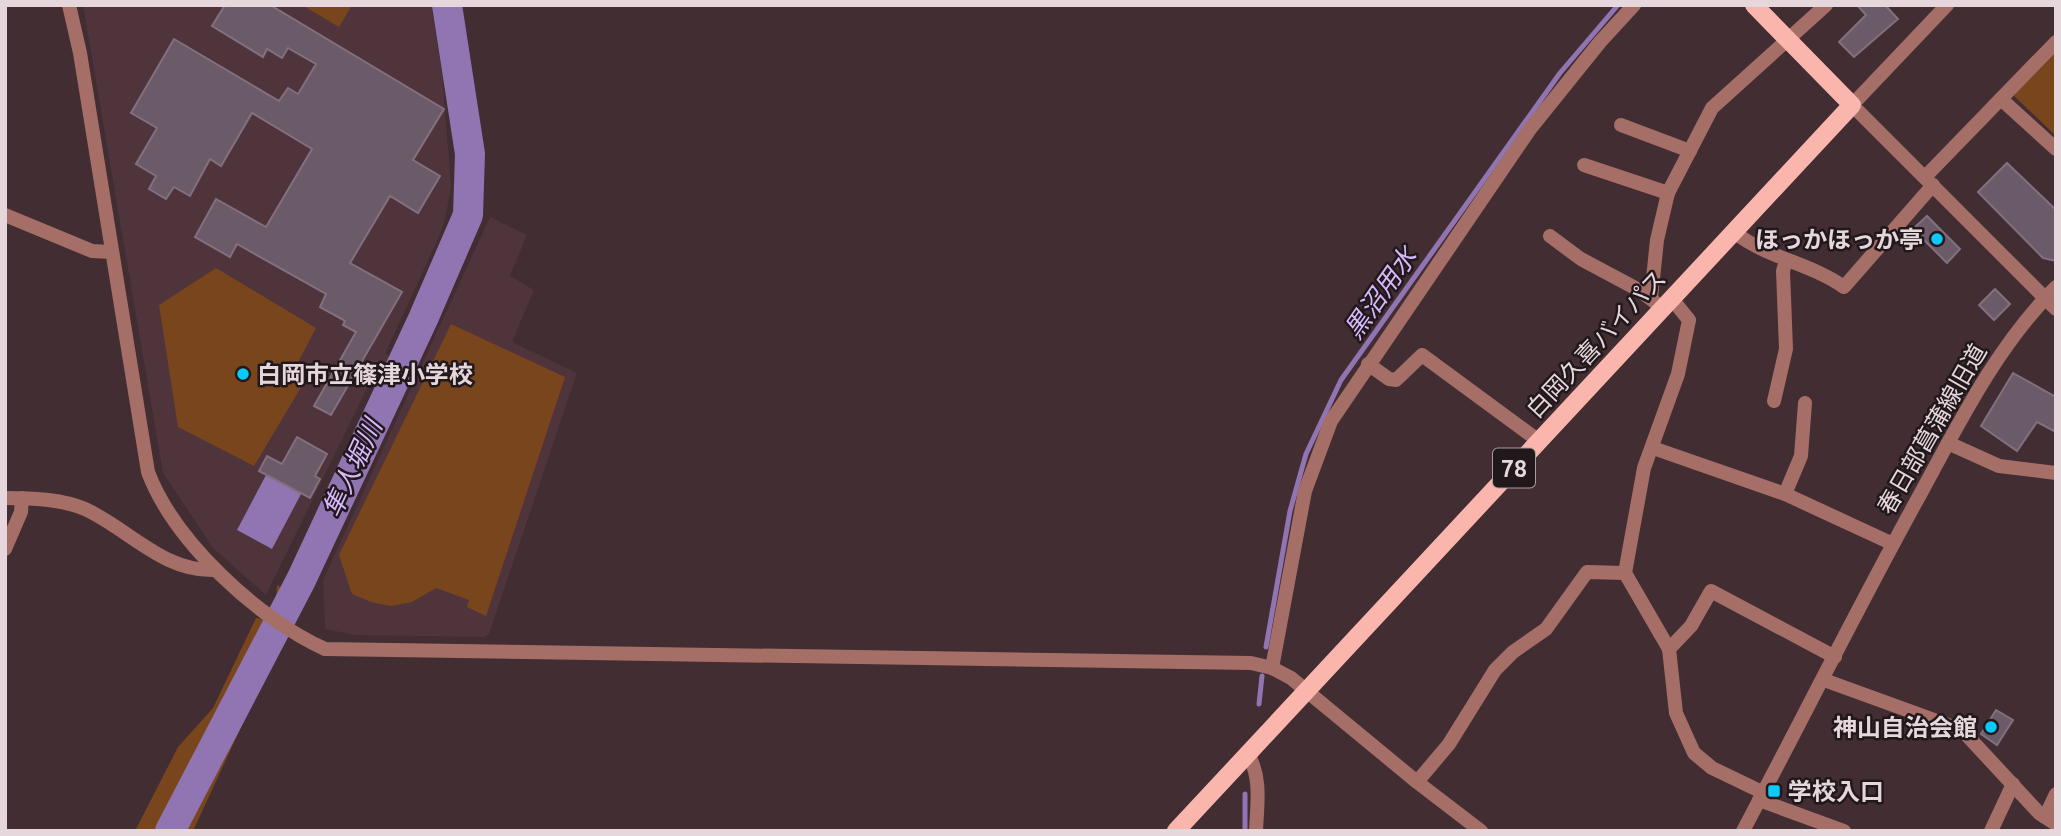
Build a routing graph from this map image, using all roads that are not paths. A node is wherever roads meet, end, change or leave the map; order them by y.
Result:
1 (69, 5) edge
2 (1634, 5) edge
3 (1754, 5) edge
4 (1826, 5) edge
5 (1947, 5) edge
6 (1788, 40) junction
7 (2056, 42) edge
8 (2001, 99) junction
9 (1852, 105) junction
10 (1621, 125) dead end
11 (2056, 149) edge
12 (1690, 151) junction
13 (1584, 165) dead end
14 (1929, 181) junction
15 (1668, 193) junction
16 (5, 215) edge
17 (1734, 232) junction
18 (1550, 236) dead end
19 (111, 252) junction
20 (1786, 260) junction
21 (2056, 287) edge
22 (2045, 298) junction
23 (1662, 302) junction
24 (2056, 309) edge
25 (1367, 364) junction
26 (1774, 401) dead end
27 (1805, 403) dead end
28 (1539, 441) junction
29 (1948, 443) junction
30 (1653, 448) junction
31 (2056, 473) edge
32 (1785, 494) junction
33 (5, 498) edge
34 (22, 498) junction
35 (1893, 544) junction
36 (5, 549) edge
37 (215, 569) junction
38 (1625, 573) junction
39 (1669, 649) junction
40 (1835, 657) junction
41 (1272, 667) junction
42 (1824, 680) junction
43 (1307, 690) junction
44 (1248, 754) junction
45 (1417, 782) junction
46 (2012, 784) junction
47 (2056, 794) edge
48 (1762, 797) junction
49 (2050, 820) edge
50 (1176, 831) edge
51 (1256, 831) edge
52 (1481, 831) edge
53 (1743, 831) edge
54 (1844, 831) edge
55 (1991, 831) edge

1 - 19 street
2 - 25 street
3 - 6 main road
4 - 6 street
5 - 9 street
6 - 9 main road
6 - 12 street
7 - 8 street
8 - 11 street
8 - 14 street
9 - 14 street
9 - 17 main road, 白岡久喜バイパス / 78
10 - 12 street
12 - 15 street
13 - 15 street
14 - 20 street
14 - 22 street
15 - 23 street
16 - 19 street
17 - 20 street
17 - 23 main road, 白岡久喜バイパス / 78
18 - 23 street
19 - 37 street
20 - 26 street
21 - 22 street, 春日部菖蒲線旧道
22 - 24 street
22 - 29 street, 春日部菖蒲線旧道
23 - 28 main road, 白岡久喜バイパス / 78
23 - 30 street
25 - 28 street
25 - 41 street
27 - 32 street
28 - 43 main road, 白岡久喜バイパス / 78
29 - 31 street
29 - 35 street, 春日部菖蒲線旧道
30 - 32 street
30 - 38 street
32 - 35 street
33 - 34 street
34 - 36 street
34 - 37 street
35 - 40 street, 春日部菖蒲線旧道
37 - 41 street
38 - 39 street
38 - 45 street
39 - 40 street
39 - 48 street
40 - 42 street, 春日部菖蒲線旧道
41 - 43 street
42 - 46 street
42 - 48 street, 春日部菖蒲線旧道
43 - 44 main road, 白岡久喜バイパス / 78
43 - 45 street
44 - 50 main road, 白岡久喜バイパス / 78
44 - 51 street
45 - 52 street
46 - 49 street
46 - 55 street
47 - 49 street
48 - 53 street, 春日部菖蒲線旧道
48 - 54 street

